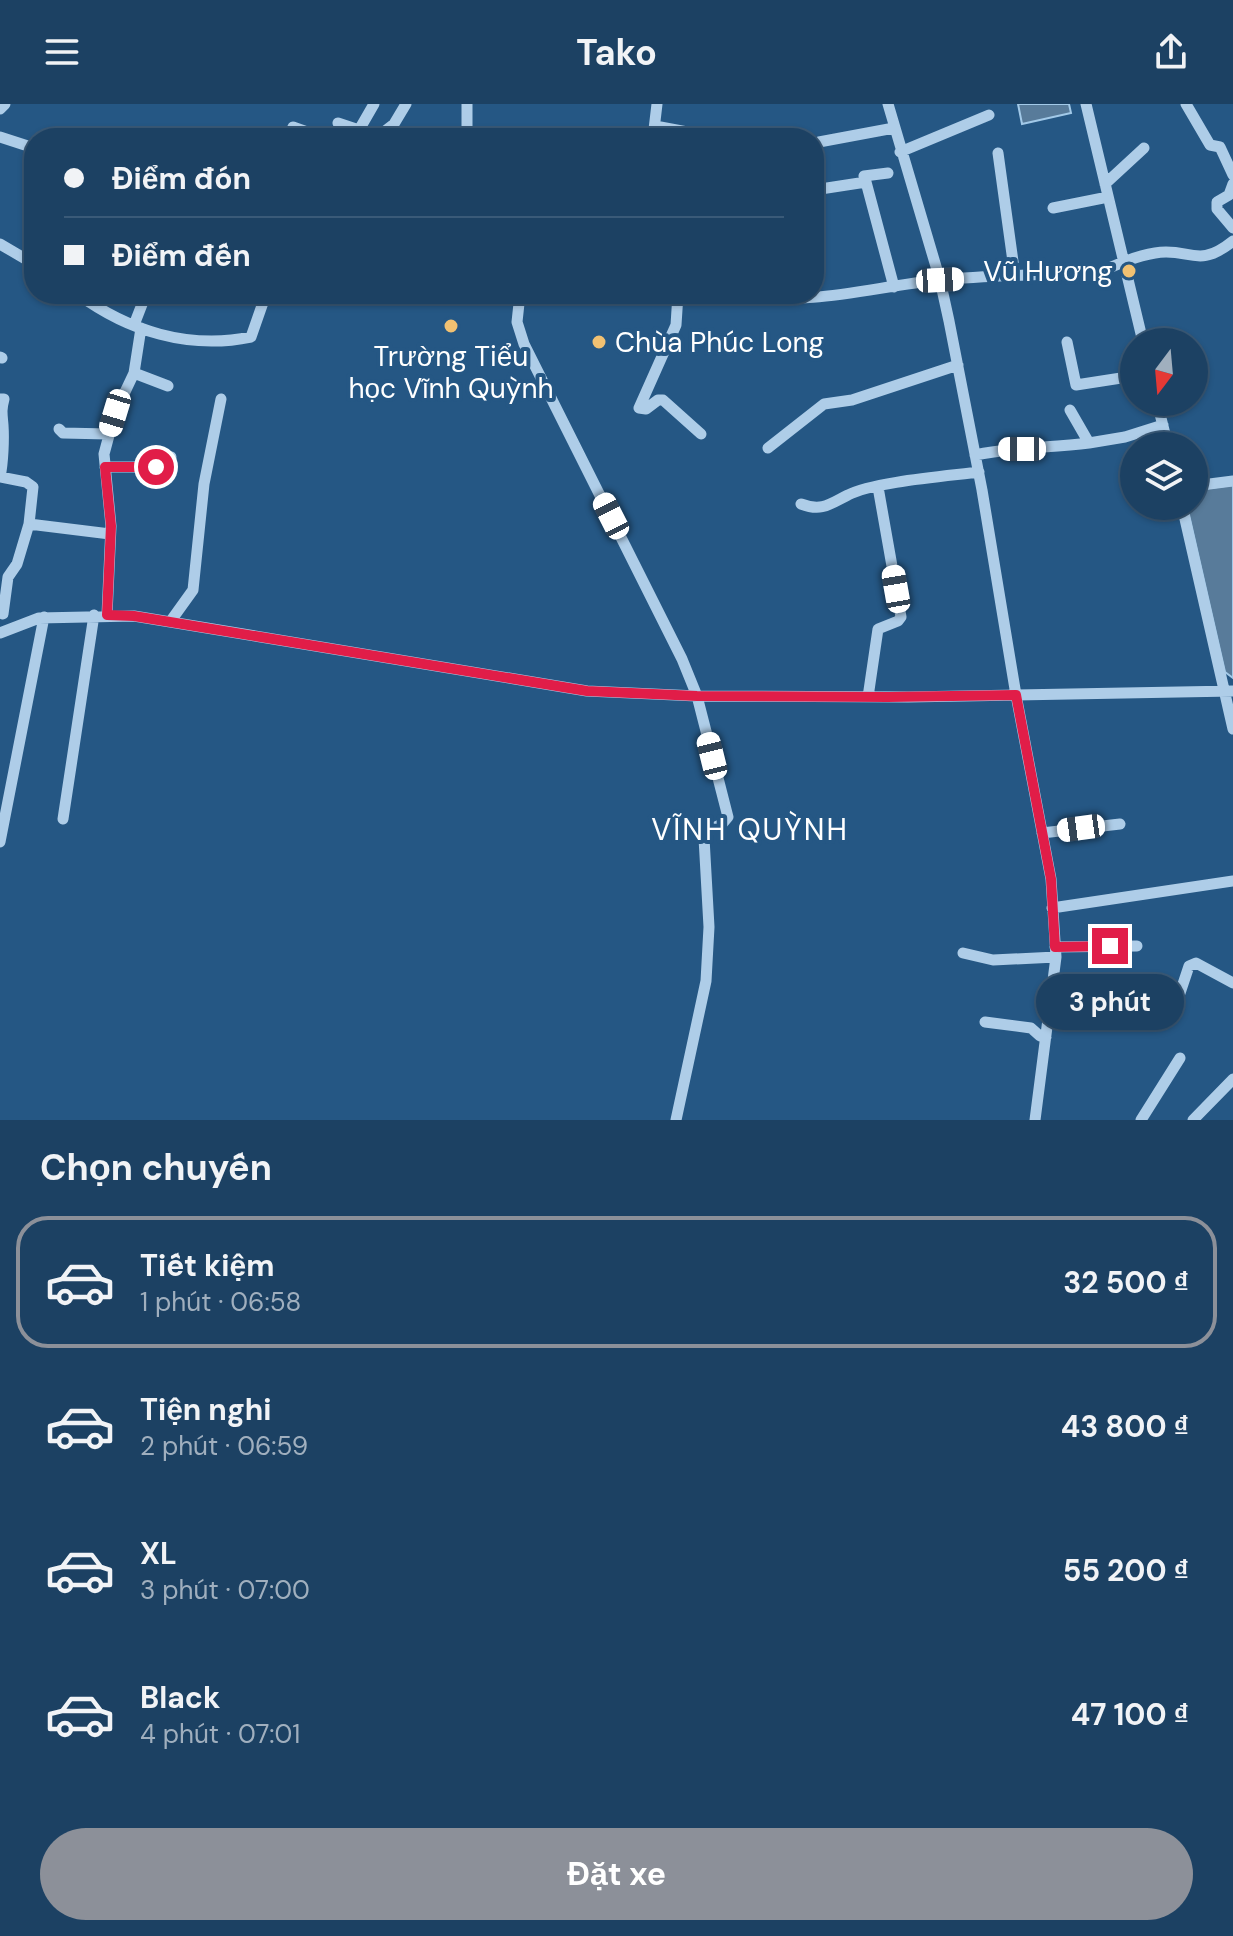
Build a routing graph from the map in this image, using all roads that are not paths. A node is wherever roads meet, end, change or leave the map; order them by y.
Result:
1 (5, 104) edge
2 (374, 104) edge
3 (406, 104) edge
4 (467, 104) edge
5 (657, 104) edge
6 (888, 104) edge
7 (1086, 104) edge
8 (1186, 104) edge
9 (0, 109) edge
10 (989, 115) dead end
11 (338, 123) dead end
12 (353, 128) edge
13 (360, 128) edge
14 (389, 128) edge
15 (467, 128) edge
16 (654, 128) edge
17 (894, 128) junction
18 (0, 137) edge
19 (824, 141) edge
20 (24, 145) edge
21 (1144, 148) dead end
22 (900, 152) junction
23 (998, 153) dead end
24 (888, 173) dead end
25 (1233, 175) edge
26 (866, 182) junction
27 (1105, 184) junction
28 (1233, 184) edge
29 (824, 188) edge
30 (1108, 197) junction
31 (1053, 208) dead end
32 (1233, 228) edge
33 (1233, 241) edge
34 (4, 247) edge
35 (24, 255) edge
36 (0, 262) edge
37 (1123, 262) junction
38 (1015, 276) junction
39 (940, 280) junction
40 (894, 287) junction
41 (824, 296) edge
42 (91, 304) edge
43 (143, 304) edge
44 (263, 304) edge
45 (519, 304) edge
46 (677, 304) edge
47 (137, 326) junction
48 (1140, 328) edge
49 (1067, 342) dead end
50 (958, 365) junction
51 (134, 373) junction
52 (1120, 378) edge
53 (168, 386) dead end
54 (0, 399) edge
55 (221, 399) dead end
56 (1070, 410) dead end
57 (1161, 416) edge
58 (1163, 425) junction
59 (59, 429) dead end
60 (1165, 432) edge
61 (108, 434) junction
62 (701, 434) dead end
63 (1089, 443) junction
64 (768, 448) dead end
65 (975, 455) junction
66 (171, 457) dead end
67 (105, 467) junction
68 (979, 472) junction
69 (0, 477) edge
70 (1233, 481) edge
71 (1208, 484) edge
72 (878, 487) junction
73 (801, 504) dead end
74 (1185, 520) edge
75 (29, 524) junction
76 (110, 534) junction
77 (2, 613) edge
78 (94, 615) junction
79 (107, 615) junction
80 (44, 617) junction
81 (170, 622) junction
82 (21, 624) junction
83 (0, 633) edge
84 (1228, 691) edge
85 (1016, 695) junction
86 (697, 696) junction
87 (868, 697) junction
88 (1233, 729) edge
89 (63, 819) dead end
90 (1120, 824) dead end
91 (1042, 833) junction
92 (0, 842) edge
93 (1233, 881) edge
94 (1052, 908) junction
95 (1137, 946) dead end
96 (1055, 952) junction
97 (963, 953) dead end
98 (1233, 983) edge
99 (1178, 999) dead end
100 (985, 1022) dead end
101 (1046, 1037) junction
102 (1180, 1058) dead end
103 (1233, 1079) edge
104 (676, 1120) edge
105 (1035, 1120) edge
106 (1141, 1120) edge
107 (1193, 1120) edge

1 - 9 street
2 - 13 street
3 - 14 street
4 - 15 street
5 - 16 street
6 - 17 street
7 - 27 street
8 - 25 street
10 - 22 street
11 - 12 street
17 - 19 street
17 - 22 street
18 - 20 street
21 - 27 street
22 - 39 street
23 - 38 street
24 - 26 street
26 - 29 street
26 - 40 street
27 - 30 street
28 - 32 street
30 - 31 street
30 - 37 street
33 - 37 street
34 - 35 street
34 - 36 street
37 - 38 street
37 - 48 street
38 - 39 street
39 - 40 street
39 - 50 street
40 - 41 street
42 - 47 street
43 - 47 street
44 - 47 street
45 - 86 street
46 - 62 street
47 - 51 street
49 - 52 street
50 - 64 street
50 - 65 street
51 - 53 street
51 - 61 street
54 - 69 street
55 - 81 street
56 - 63 street
57 - 58 street
58 - 60 street
58 - 63 street
59 - 61 street
61 - 67 street
63 - 65 street
65 - 68 street
66 - 67 street
67 - 76 street
68 - 72 street
68 - 85 street
69 - 75 street
70 - 71 street
72 - 73 street
72 - 87 street
74 - 84 street
75 - 76 street
75 - 77 street
76 - 79 street
77 - 82 street
78 - 79 street
78 - 80 street
78 - 89 street
79 - 81 street
80 - 82 street
80 - 92 street
81 - 86 street
82 - 83 street
84 - 85 street
84 - 88 street
85 - 87 street
85 - 91 street
86 - 87 street
86 - 104 street
90 - 91 street
91 - 94 street
93 - 94 street
94 - 96 street
95 - 96 street
96 - 97 street
96 - 101 street
98 - 99 street
100 - 101 street
101 - 105 street
102 - 106 street
103 - 107 street

